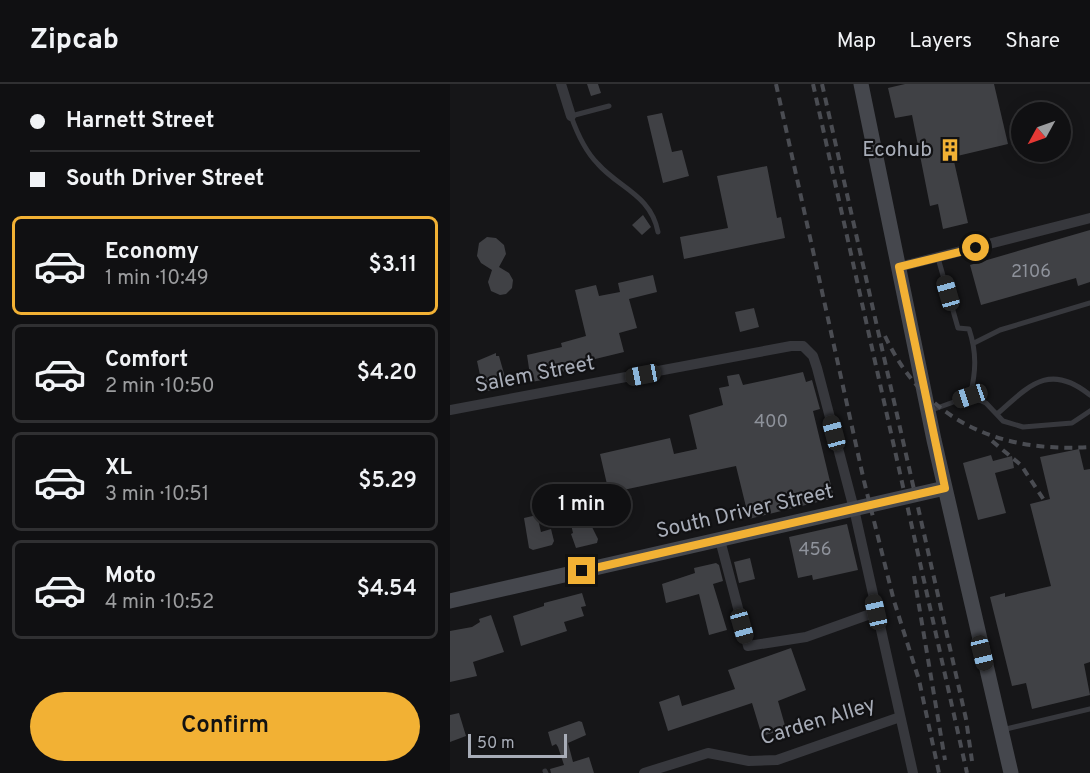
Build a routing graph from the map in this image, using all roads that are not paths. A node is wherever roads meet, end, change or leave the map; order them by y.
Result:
1 (561, 84) edge
2 (861, 84) edge
3 (609, 106) dead end
4 (571, 116) junction
5 (1090, 218) edge
6 (658, 232) dead end
7 (938, 258) junction
8 (899, 267) junction
9 (1090, 303) edge
10 (974, 343) junction
11 (1090, 395) edge
12 (970, 396) junction
13 (450, 411) edge
14 (1090, 411) edge
15 (928, 412) junction
16 (997, 414) junction
17 (945, 488) junction
18 (854, 509) junction
19 (720, 540) junction
20 (450, 601) edge
21 (876, 612) junction
22 (1090, 709) edge
23 (900, 717) junction
24 (1001, 730) junction
25 (644, 773) edge
26 (913, 773) edge
27 (1011, 773) edge

1 - 4 street
2 - 8 street
3 - 4 lane
4 - 6 lane
5 - 7 street
7 - 8 street
7 - 10 lane
8 - 15 street
9 - 10 lane
10 - 12 lane
11 - 16 lane
12 - 15 lane
12 - 16 lane
13 - 18 street, Salem Street
14 - 16 lane
15 - 17 street
17 - 18 street, South Driver Street
17 - 24 street
18 - 19 street, South Driver Street
18 - 21 street
19 - 20 street, South Driver Street
19 - 21 street
21 - 23 street
22 - 24 lane
23 - 25 street, Carden Alley
23 - 26 street
24 - 27 street

